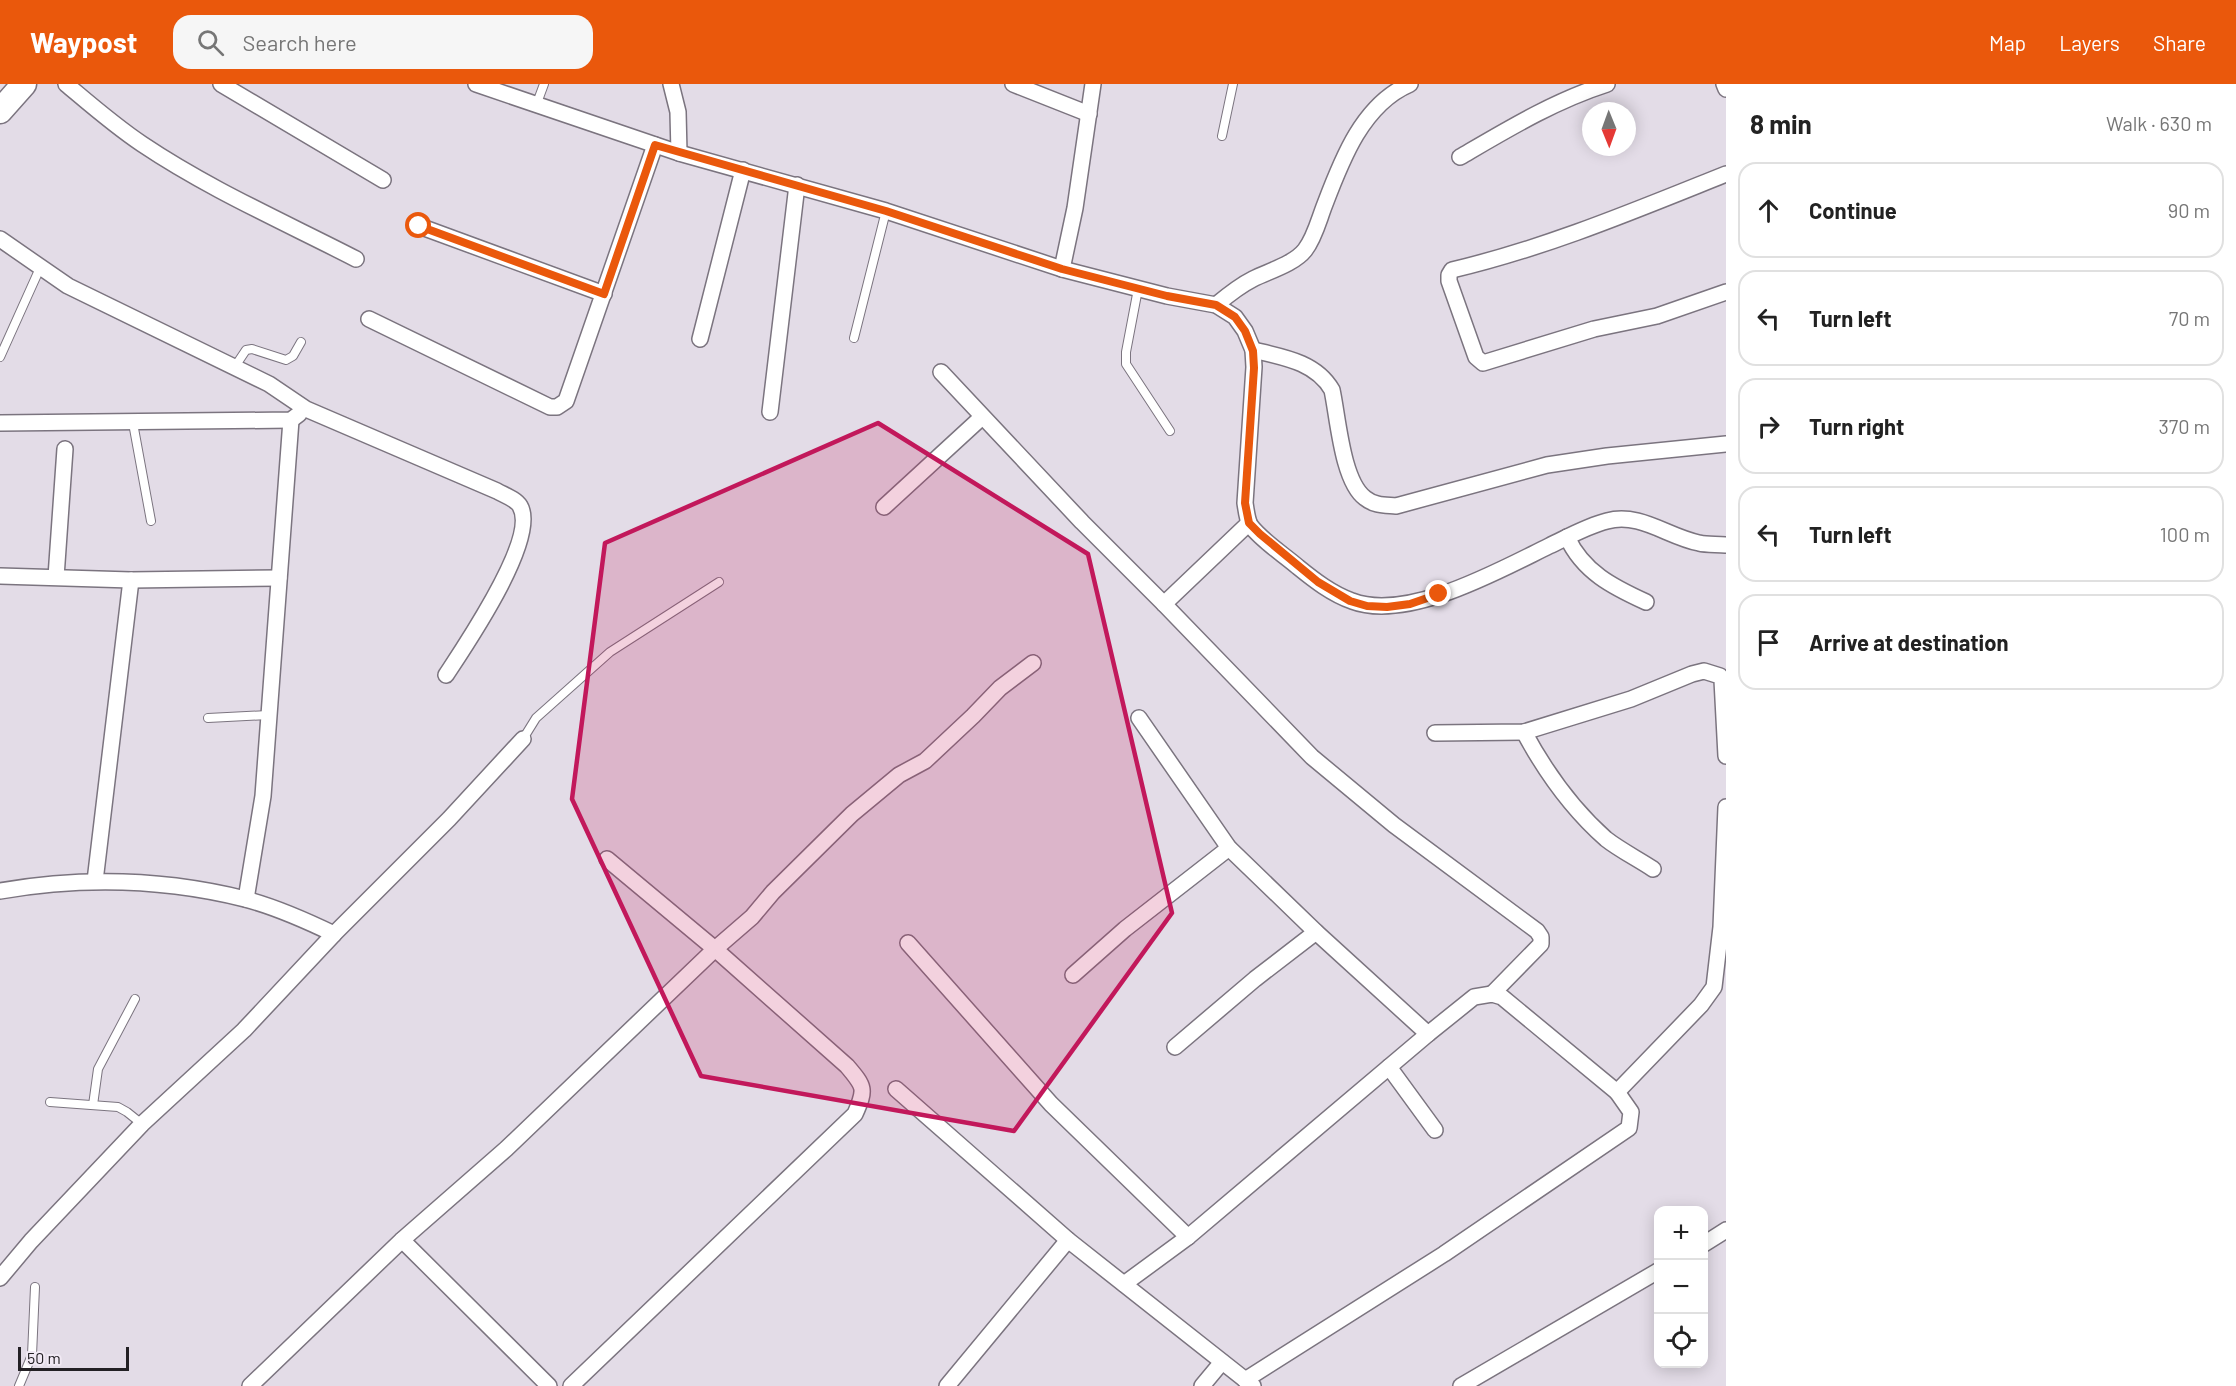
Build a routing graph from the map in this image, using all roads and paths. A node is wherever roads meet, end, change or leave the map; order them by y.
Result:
1 (3, 84) edge
2 (24, 84) edge
3 (66, 84) edge
4 (221, 84) edge
5 (476, 84) edge
6 (544, 84) edge
7 (671, 84) edge
8 (1013, 84) edge
9 (1093, 84) edge
10 (1233, 84) edge
11 (1607, 84) edge
12 (1724, 84) edge
13 (1398, 86) edge
14 (0, 87) edge
15 (1726, 89) edge
16 (537, 104) junction
17 (0, 111) edge
18 (1089, 114) junction
19 (1221, 136) dead end
20 (655, 145) junction
21 (679, 153) junction
22 (1460, 157) dead end
23 (744, 170) junction
24 (1726, 174) edge
25 (383, 180) dead end
26 (797, 185) junction
27 (886, 211) junction
28 (419, 226) dead end
29 (0, 239) edge
30 (356, 259) dead end
31 (40, 268) junction
32 (1062, 269) junction
33 (1138, 289) junction
34 (1726, 292) edge
35 (604, 294) junction
36 (1216, 305) junction
37 (369, 319) dead end
38 (854, 338) dead end
39 (700, 339) dead end
40 (301, 342) dead end
41 (1253, 351) junction
42 (0, 357) edge
43 (234, 368) junction
44 (941, 372) dead end
45 (306, 409) junction
46 (770, 412) dead end
47 (982, 417) junction
48 (291, 420) junction
49 (0, 423) edge
50 (133, 423) junction
51 (1170, 430) dead end
52 (1726, 444) edge
53 (65, 449) dead end
54 (884, 507) dead end
55 (151, 521) dead end
56 (1249, 523) junction
57 (1568, 537) junction
58 (1726, 545) edge
59 (0, 576) edge
60 (56, 577) junction
61 (279, 578) junction
62 (131, 580) junction
63 (719, 582) dead end
64 (1646, 602) dead end
65 (1164, 603) junction
66 (1033, 663) dead end
67 (446, 675) dead end
68 (268, 715) junction
69 (208, 718) dead end
70 (1139, 718) dead end
71 (1524, 732) junction
72 (1435, 733) dead end
73 (523, 739) joint
74 (1726, 756) edge
75 (1726, 807) edge
76 (1228, 848) junction
77 (608, 859) dead end
78 (1653, 868) dead end
79 (95, 881) junction
80 (0, 891) edge
81 (246, 899) junction
82 (1316, 932) junction
83 (334, 934) junction
84 (908, 943) dead end
85 (715, 949) junction
86 (1073, 975) dead end
87 (1492, 994) junction
88 (135, 999) dead end
89 (1428, 1034) junction
90 (1175, 1047) dead end
91 (1389, 1067) junction
92 (896, 1089) dead end
93 (1617, 1092) junction
94 (50, 1102) dead end
95 (93, 1105) junction
96 (142, 1124) junction
97 (1435, 1130) dead end
98 (1726, 1230) edge
99 (1188, 1237) junction
100 (1068, 1239) junction
101 (402, 1240) junction
102 (1708, 1241) edge
103 (1654, 1274) edge
104 (0, 1278) edge
105 (1124, 1284) junction
106 (35, 1287) dead end
107 (1222, 1362) junction
108 (1249, 1383) edge
109 (19, 1386) edge
110 (250, 1386) edge
111 (549, 1386) edge
112 (571, 1386) edge
113 (947, 1386) edge
114 (1203, 1386) edge
115 (1461, 1386) edge

1 - 14 main road
2 - 17 main road
3 - 30 street
4 - 25 street
5 - 16 street
6 - 16 lane
7 - 21 street
8 - 18 street
9 - 18 street
10 - 19 lane
11 - 22 street
12 - 15 street
13 - 36 street
16 - 20 street
18 - 32 street
20 - 21 street
20 - 35 street
21 - 23 street
23 - 26 street
23 - 39 street
24 - 34 street
26 - 27 street
26 - 46 street
27 - 32 street
27 - 38 lane
28 - 35 street
29 - 31 street
31 - 42 lane
31 - 43 street
32 - 33 street
33 - 36 street
33 - 51 lane
35 - 37 street
36 - 41 street
40 - 43 lane
41 - 52 street
41 - 56 street
43 - 45 street
44 - 47 street
45 - 48 street
45 - 67 street
47 - 54 street
47 - 65 street
48 - 50 street
48 - 61 street
49 - 50 street
50 - 55 lane
53 - 60 street
56 - 57 street
56 - 65 street
57 - 58 street
57 - 64 street
59 - 60 street
60 - 62 street
61 - 62 street
61 - 68 street
62 - 79 street
63 - 73 lane
65 - 87 street
66 - 85 street
68 - 69 lane
68 - 81 street
70 - 76 street
71 - 72 street
71 - 74 street
71 - 78 street
73 - 83 street
75 - 93 street
76 - 82 street
76 - 86 street
77 - 85 street
79 - 80 street
79 - 81 street
81 - 83 street
82 - 89 street
82 - 90 street
83 - 96 street
84 - 99 street
85 - 101 street
85 - 112 street
87 - 89 street
87 - 93 street
88 - 95 lane
89 - 91 street
91 - 97 street
91 - 99 street
92 - 100 street
93 - 108 street
94 - 95 lane
95 - 96 lane
96 - 104 street
98 - 102 street
99 - 105 street
100 - 105 street
100 - 113 street
101 - 110 street
101 - 111 street
103 - 115 street
105 - 107 street
106 - 109 lane
107 - 108 street
107 - 114 street

